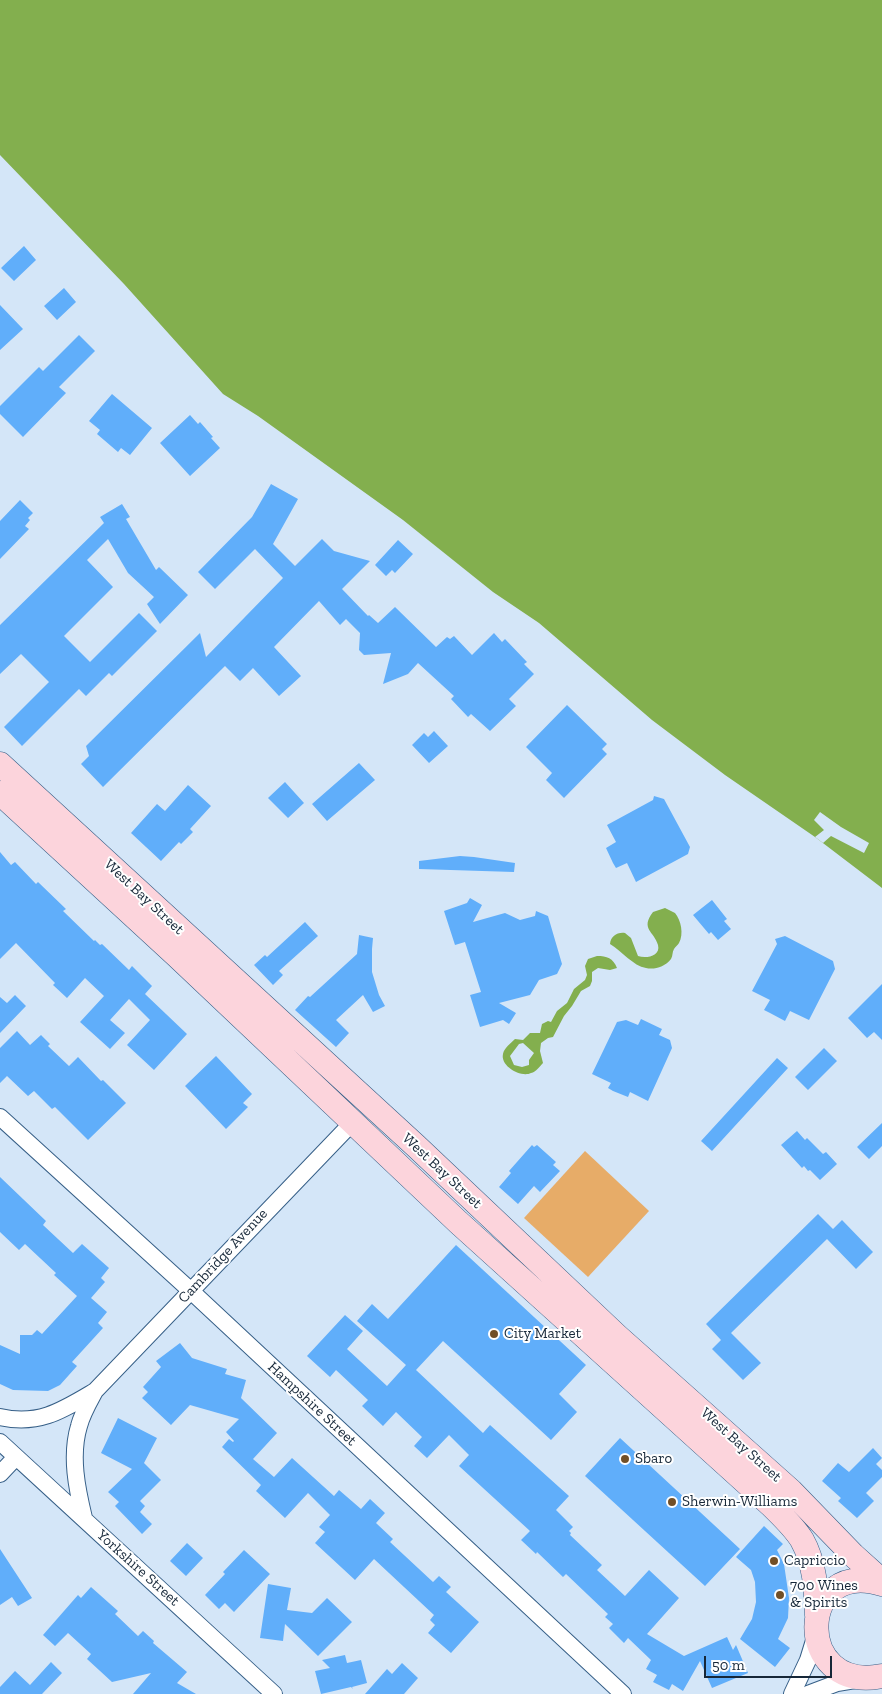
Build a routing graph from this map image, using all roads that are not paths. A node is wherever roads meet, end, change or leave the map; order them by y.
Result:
1 (0, 764) edge
2 (0, 794) edge
3 (0, 1117) edge
4 (352, 1123) junction
5 (191, 1291) junction
6 (95, 1391) junction
7 (0, 1417) edge
8 (0, 1442) edge
9 (16, 1457) junction
10 (0, 1474) edge
11 (84, 1518) junction
12 (882, 1583) edge
13 (816, 1625) junction
14 (874, 1677) edge
15 (274, 1694) edge
16 (623, 1694) edge
17 (792, 1694) edge
18 (808, 1694) edge

1 - 12 main road, West Bay Street
2 - 4 main road, West Bay Street
3 - 5 street, Hampshire Street
4 - 5 street, Cambridge Avenue
4 - 13 main road, West Bay Street
5 - 6 street, Cambridge Avenue
5 - 16 street, Hampshire Street
6 - 7 street, Cambridge Avenue
6 - 11 street, Cambridge Avenue
8 - 9 street, Yorkshire Street
9 - 10 street
9 - 11 street, Yorkshire Street
11 - 15 street, Yorkshire Street
12 - 13 main road
13 - 14 main road, West Bay Street
13 - 17 street
14 - 18 street

